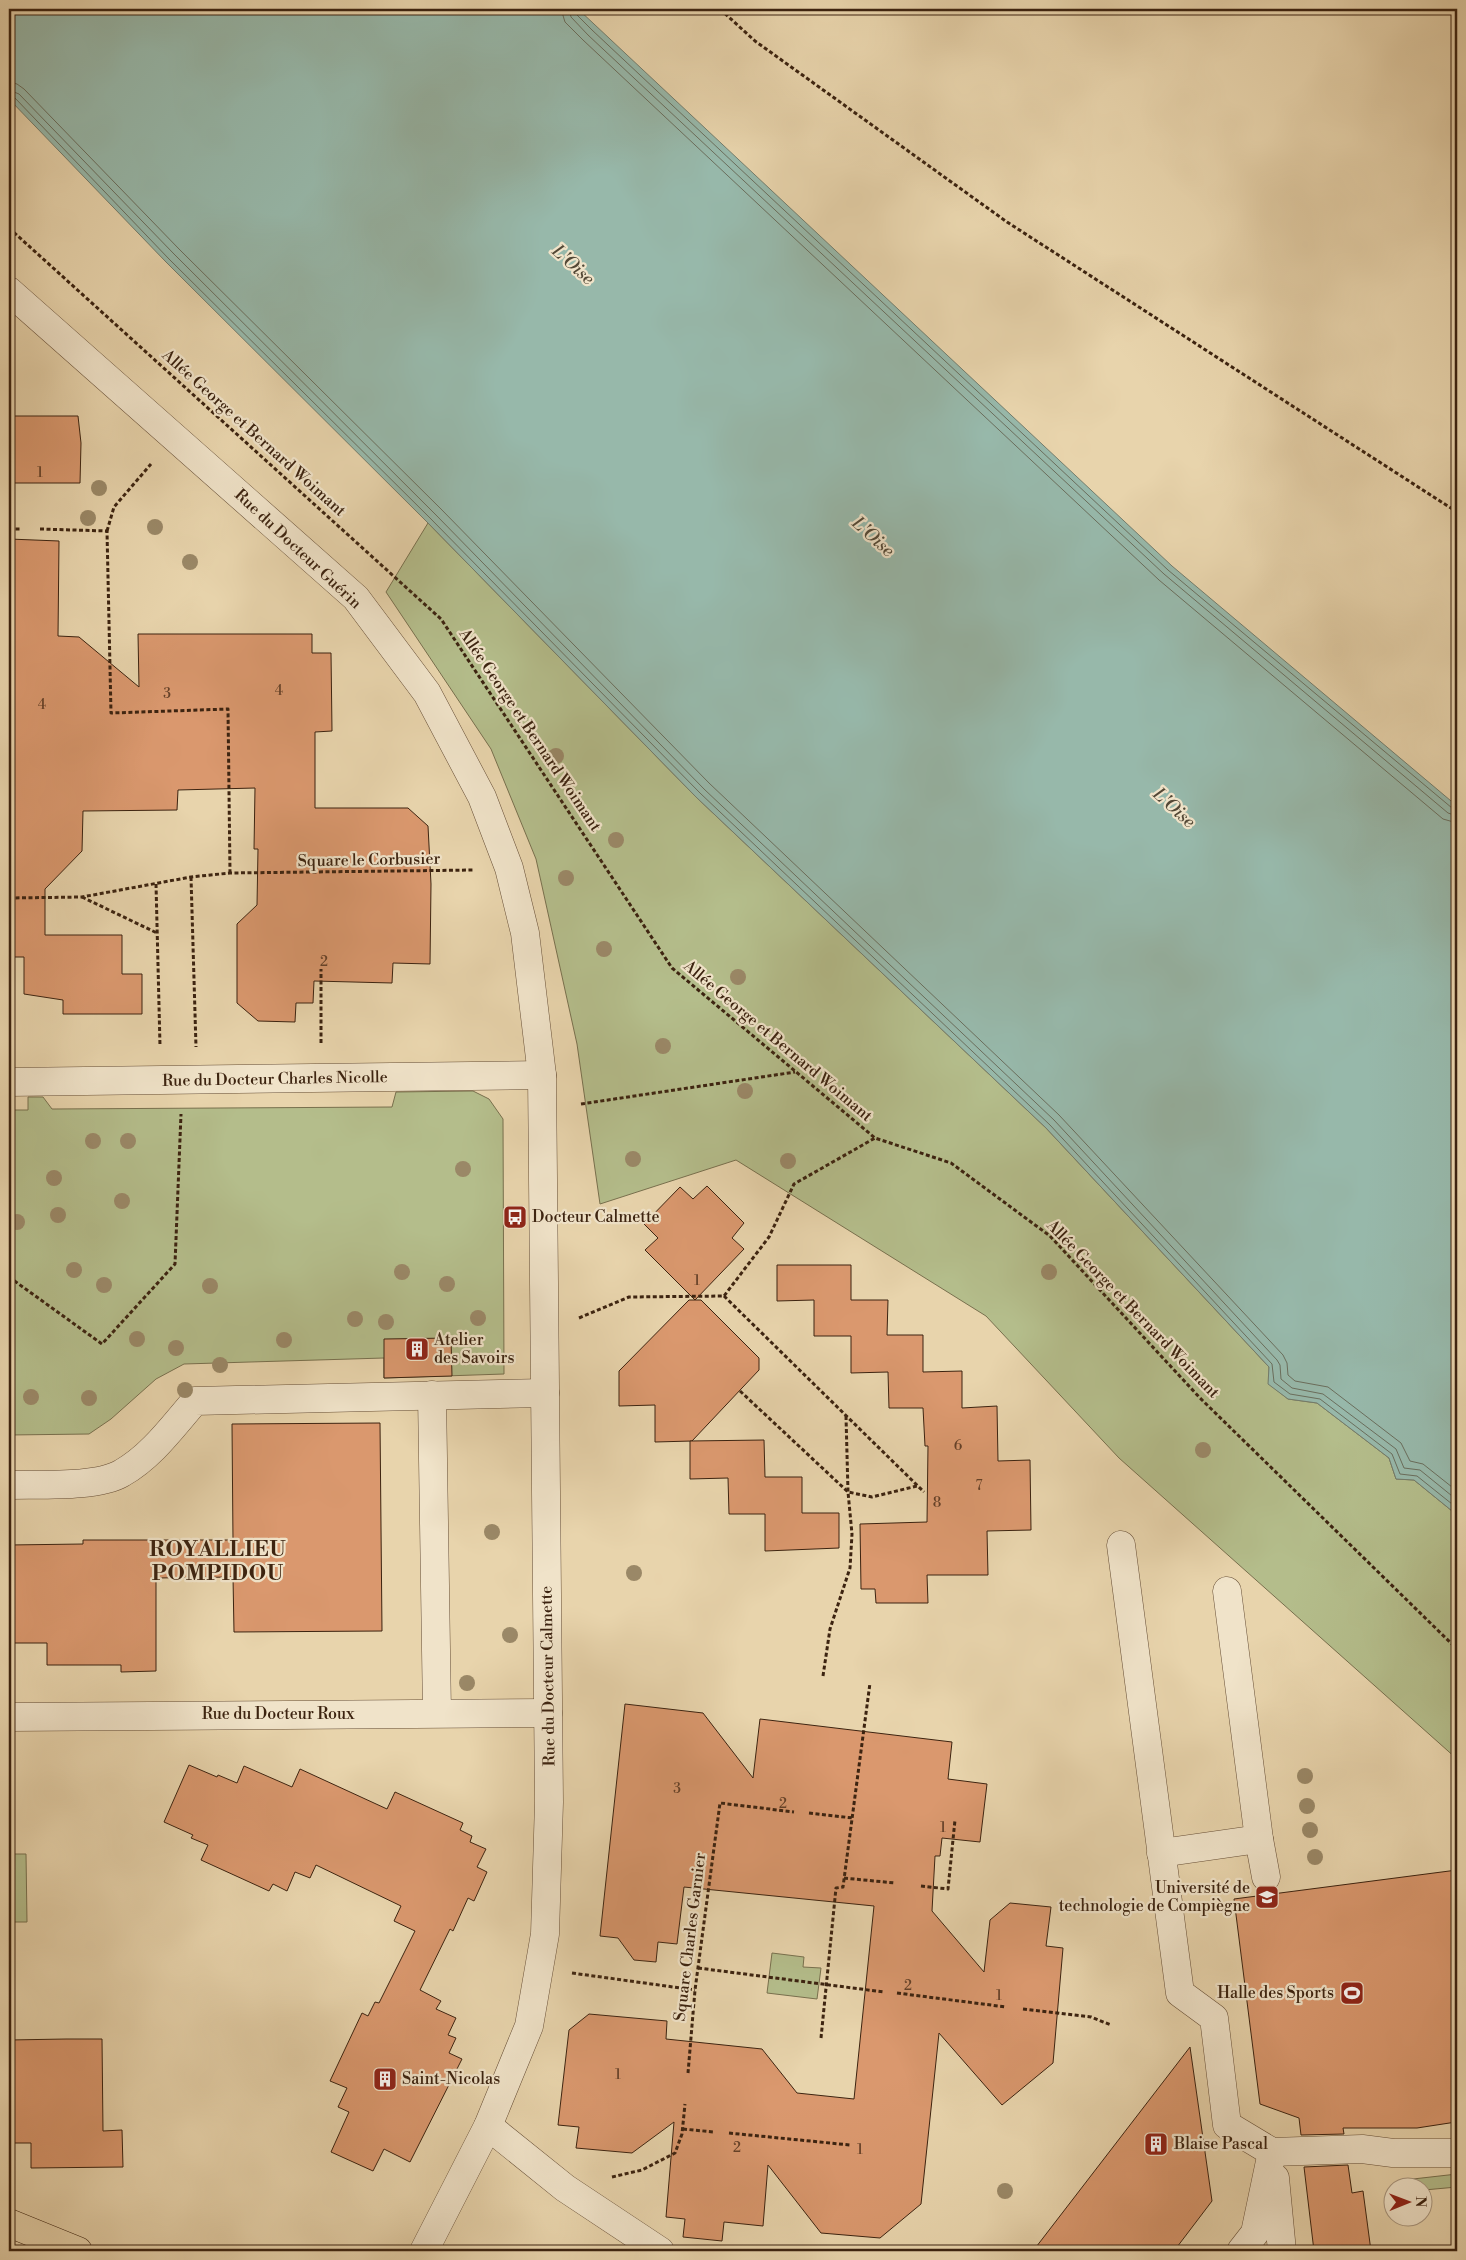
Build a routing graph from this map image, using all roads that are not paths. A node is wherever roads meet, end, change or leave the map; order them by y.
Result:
1 (9, 291) edge
2 (542, 1075) junction
3 (9, 1082) edge
4 (545, 1392) junction
5 (432, 1395) junction
6 (9, 1485) edge
7 (1121, 1545) dead end
8 (1226, 1591) dead end
9 (548, 1712) junction
10 (437, 1713) junction
11 (9, 1717) edge
12 (1259, 1838) junction
13 (1162, 1852) junction
14 (1266, 1877) dead end
15 (488, 2126) junction
16 (1272, 2152) junction
17 (1457, 2153) edge
18 (9, 2223) edge
19 (78, 2251) edge
20 (424, 2251) edge
21 (660, 2251) edge
22 (1241, 2251) edge
23 (1282, 2251) edge

1 - 2 street, Rue du Docteur Guérin
2 - 3 street, Rue du Docteur Charles Nicolle
2 - 4 street, Rue du Docteur Calmette
4 - 5 street
4 - 9 street, Rue du Docteur Calmette
5 - 6 street
5 - 10 street
7 - 13 street
8 - 12 street
9 - 10 street, Rue du Docteur Roux
9 - 15 street, Rue du Docteur Calmette
10 - 11 street, Rue du Docteur Roux
12 - 13 street
12 - 14 street
13 - 16 street
15 - 20 street, Rue du Docteur Calmette
15 - 21 street
16 - 17 street
16 - 22 street
16 - 23 street
18 - 19 main road

